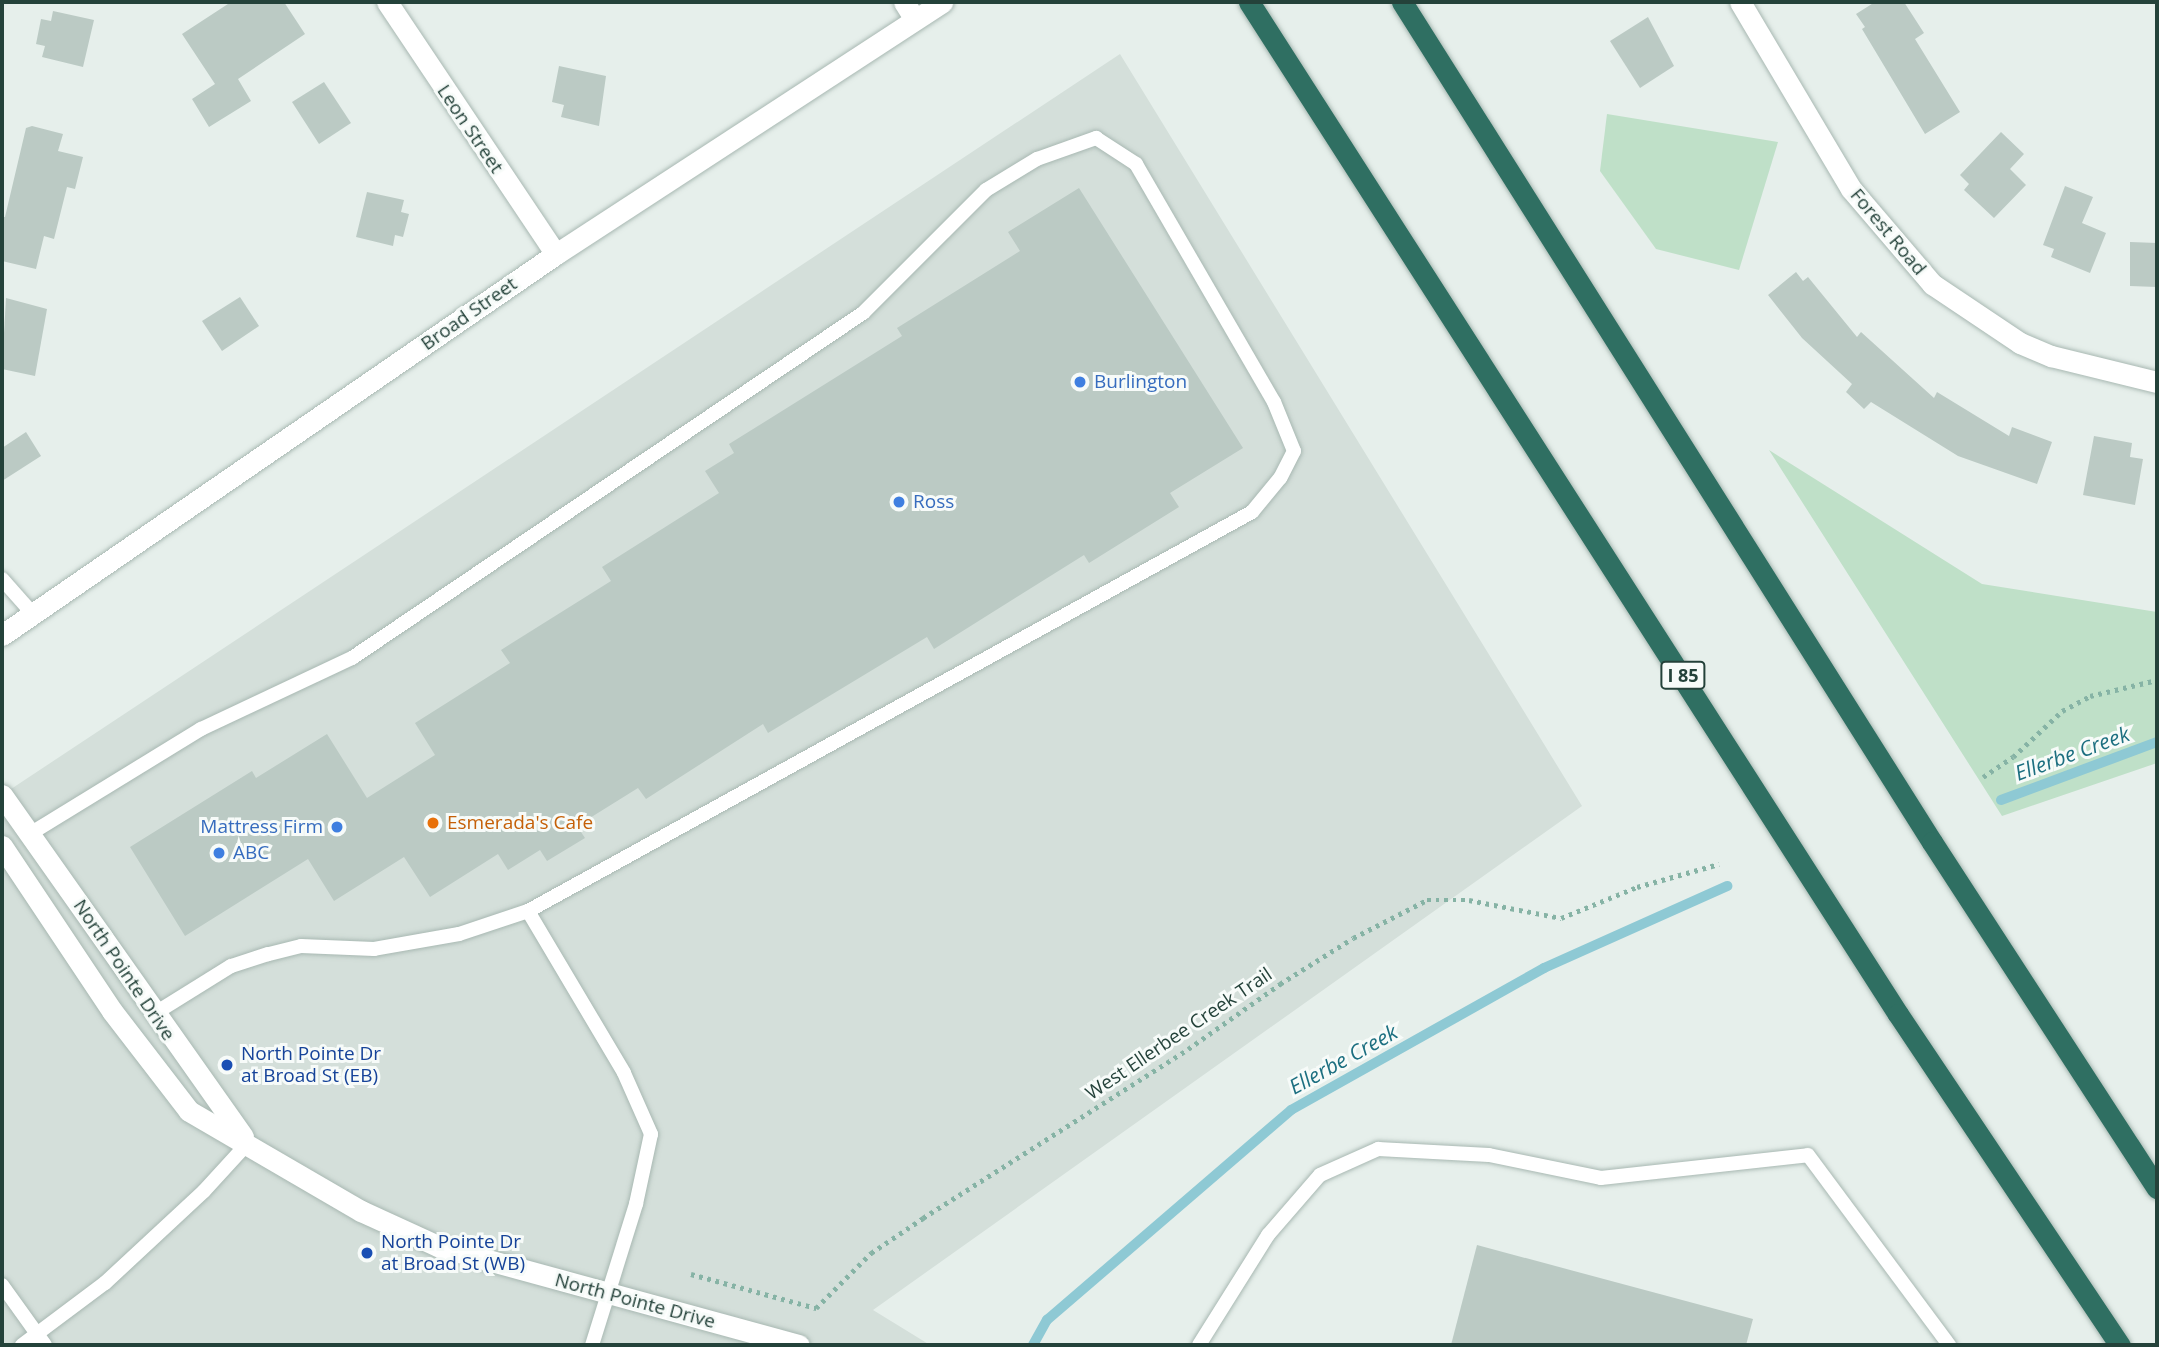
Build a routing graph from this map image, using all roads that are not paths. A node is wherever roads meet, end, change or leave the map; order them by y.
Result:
1 (387, 2) edge
2 (942, 2) edge
3 (1249, 2) edge
4 (1402, 2) edge
5 (1740, 2) edge
6 (909, 10) edge
7 (556, 254) junction
8 (2157, 382) edge
9 (2, 579) edge
10 (33, 614) junction
11 (2, 635) edge
12 (2, 795) edge
13 (28, 835) junction
14 (2, 846) edge
15 (528, 911) junction
16 (155, 1014) junction
17 (248, 1143) junction
18 (2157, 1188) edge
19 (2, 1285) edge
20 (608, 1294) junction
21 (40, 1340) edge
22 (22, 1345) edge
23 (592, 1345) edge
24 (799, 1345) edge
25 (1199, 1345) edge
26 (1950, 1345) edge
27 (2120, 1345) edge

1 - 7 main road, Leon Street
2 - 6 main road, Broad Street
3 - 27 highway, I 85
4 - 18 highway
5 - 8 main road, Forest Road
6 - 7 main road, Broad Street
7 - 10 main road, Broad Street
9 - 10 lane
10 - 11 main road, Broad Street
12 - 13 main road, North Pointe Drive
13 - 15 lane
13 - 16 main road, North Pointe Drive
14 - 17 main road, North Pointe Drive
15 - 16 lane
15 - 20 lane
16 - 17 main road, North Pointe Drive
17 - 20 main road, North Pointe Drive
17 - 21 lane
19 - 21 lane
20 - 23 lane
20 - 24 main road, North Pointe Drive
21 - 22 lane
25 - 26 lane

